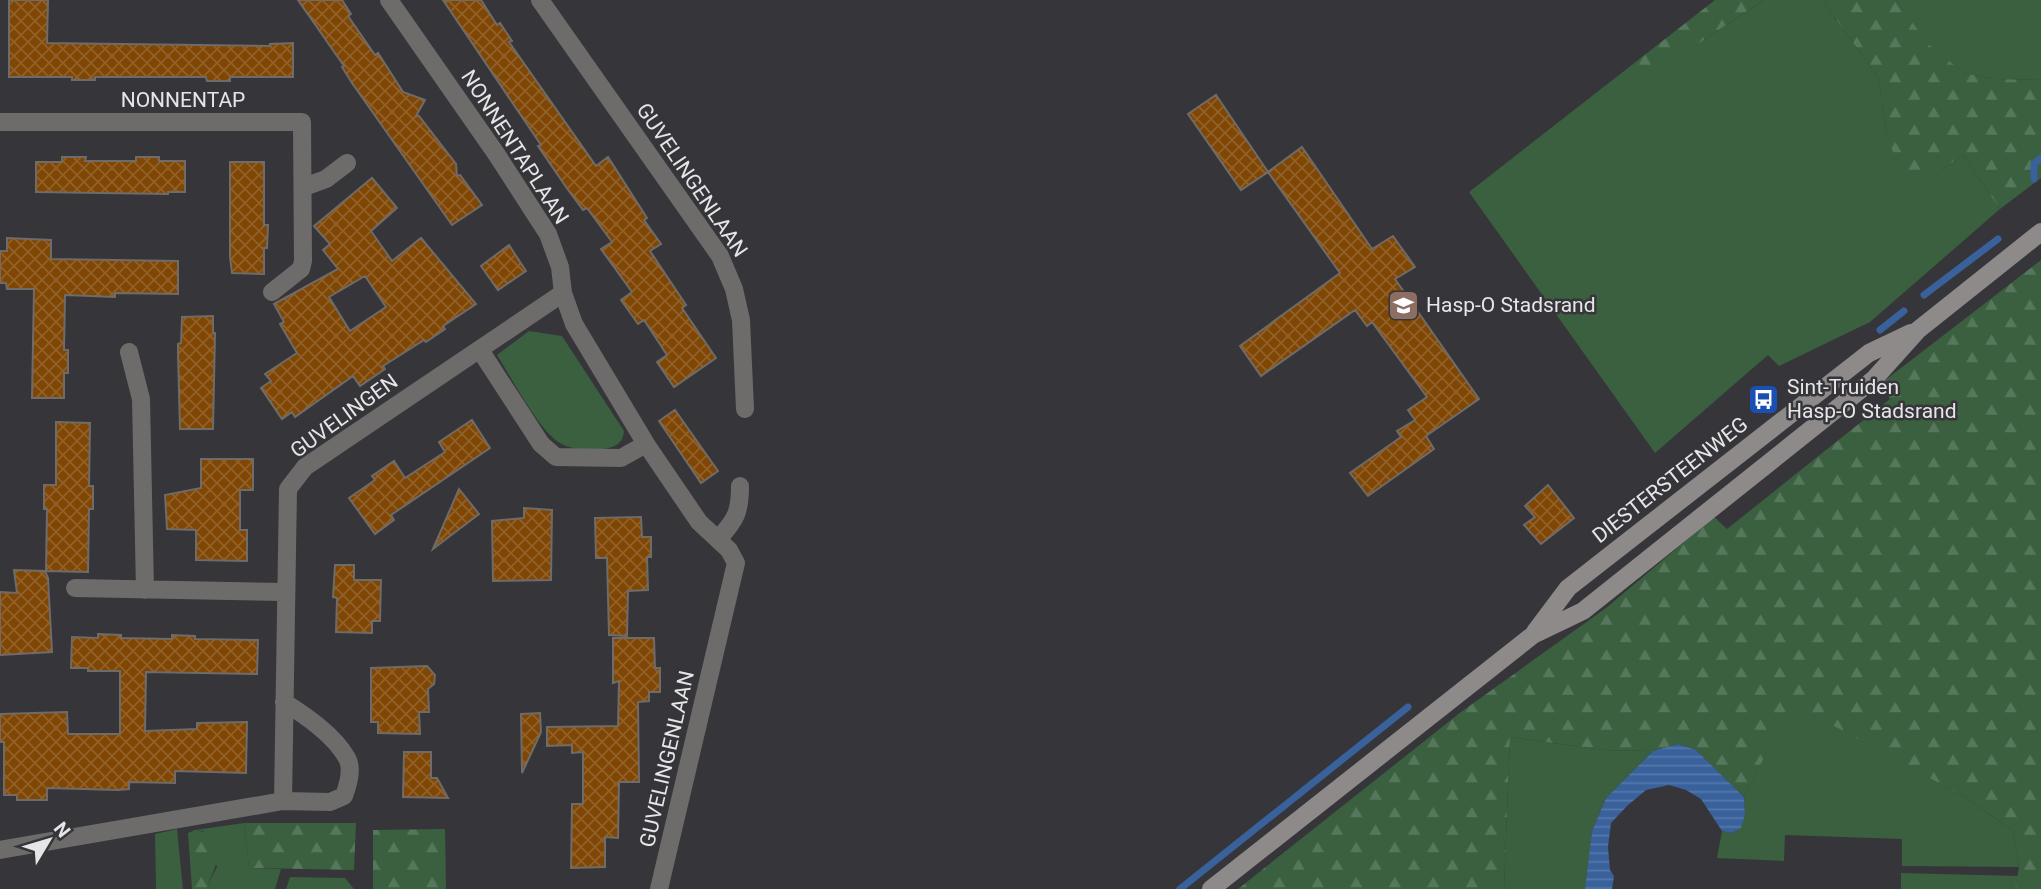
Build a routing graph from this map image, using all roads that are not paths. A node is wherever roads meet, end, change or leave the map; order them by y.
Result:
1 (388, 0) edge
2 (540, 0) edge
3 (0, 122) edge
4 (347, 163) dead end
5 (304, 187) junction
6 (2041, 232) edge
7 (272, 292) dead end
8 (563, 293) junction
9 (1918, 330) junction
10 (480, 350) junction
11 (129, 352) dead end
12 (745, 409) dead end
13 (646, 444) junction
14 (740, 486) dead end
15 (718, 539) junction
16 (75, 588) dead end
17 (145, 590) junction
18 (285, 592) junction
19 (1533, 635) junction
20 (284, 702) junction
21 (283, 801) junction
22 (0, 850) edge
23 (659, 889) edge
24 (1211, 889) edge

1 - 8 street, NONNENTAPLAAN
2 - 12 street, GUVELINGENLAAN
3 - 5 street, NONNENTAP
4 - 5 street
5 - 7 street, NONNENTAP
6 - 9 main road, DIESTERSTEENWEG
8 - 10 street, GUVELINGEN
8 - 13 street, NONNENTAPLAAN
9 - 19 main road, DIESTERSTEENWEG
9 - 19 main road, DIESTERSTEENWEG
10 - 13 street
10 - 18 street, GUVELINGEN
11 - 17 street
13 - 15 street, NONNENTAPLAAN
14 - 15 street
15 - 23 street, GUVELINGENLAAN
16 - 17 street
17 - 18 street
18 - 20 street, GUVELINGEN
19 - 24 main road, DIESTERSTEENWEG
20 - 21 street, GUVELINGEN
20 - 21 street
21 - 22 street

